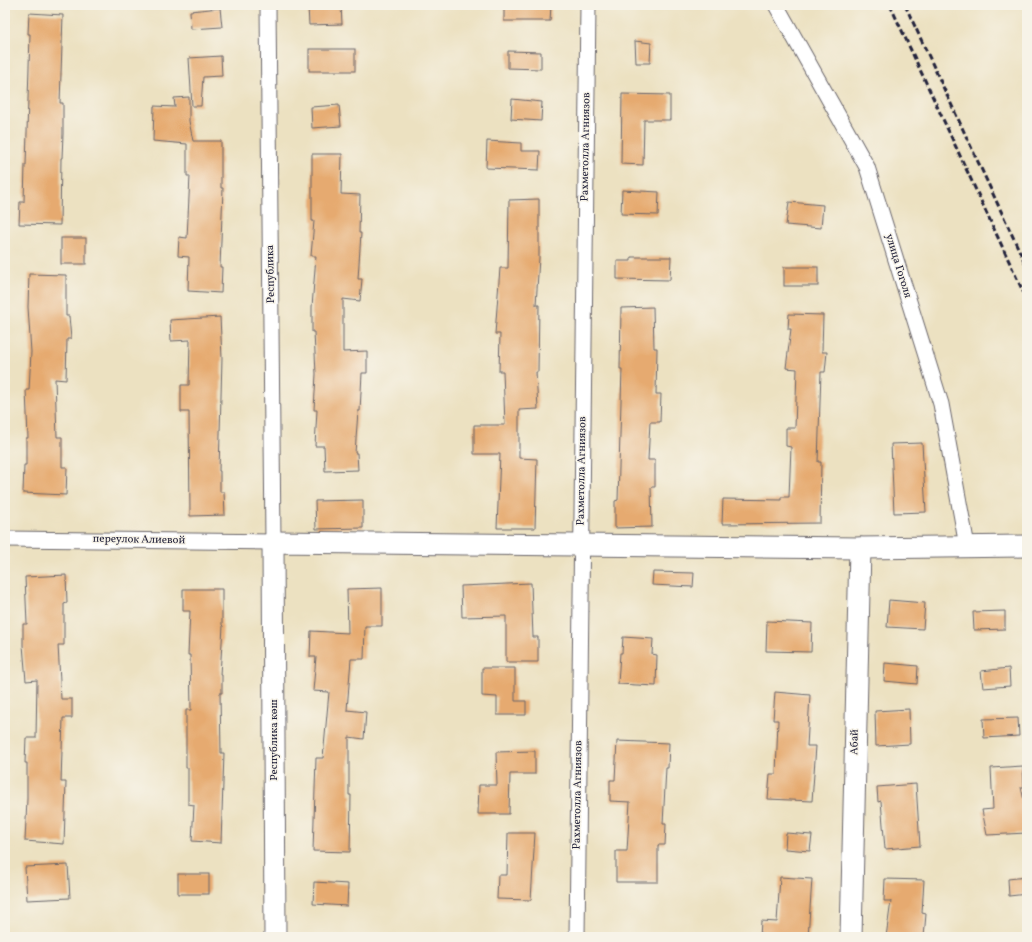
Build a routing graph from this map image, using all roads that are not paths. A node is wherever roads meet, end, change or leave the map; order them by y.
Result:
1 (268, 5) edge
2 (588, 5) edge
3 (776, 5) edge
4 (5, 539) edge
5 (273, 542) junction
6 (581, 545) junction
7 (967, 546) junction
8 (1027, 546) edge
9 (860, 548) junction
10 (274, 937) edge
11 (577, 937) edge
12 (851, 937) edge

1 - 5 street, Республика
2 - 6 street, Рахметолла Агниязов
3 - 7 street, улица Гоголя
4 - 5 street, переулок Алиевой
5 - 6 main road
5 - 10 main road, Республика көш
6 - 9 main road
6 - 11 street, Рахметолла Агниязов
7 - 8 main road
7 - 9 main road
9 - 12 main road, Абай

